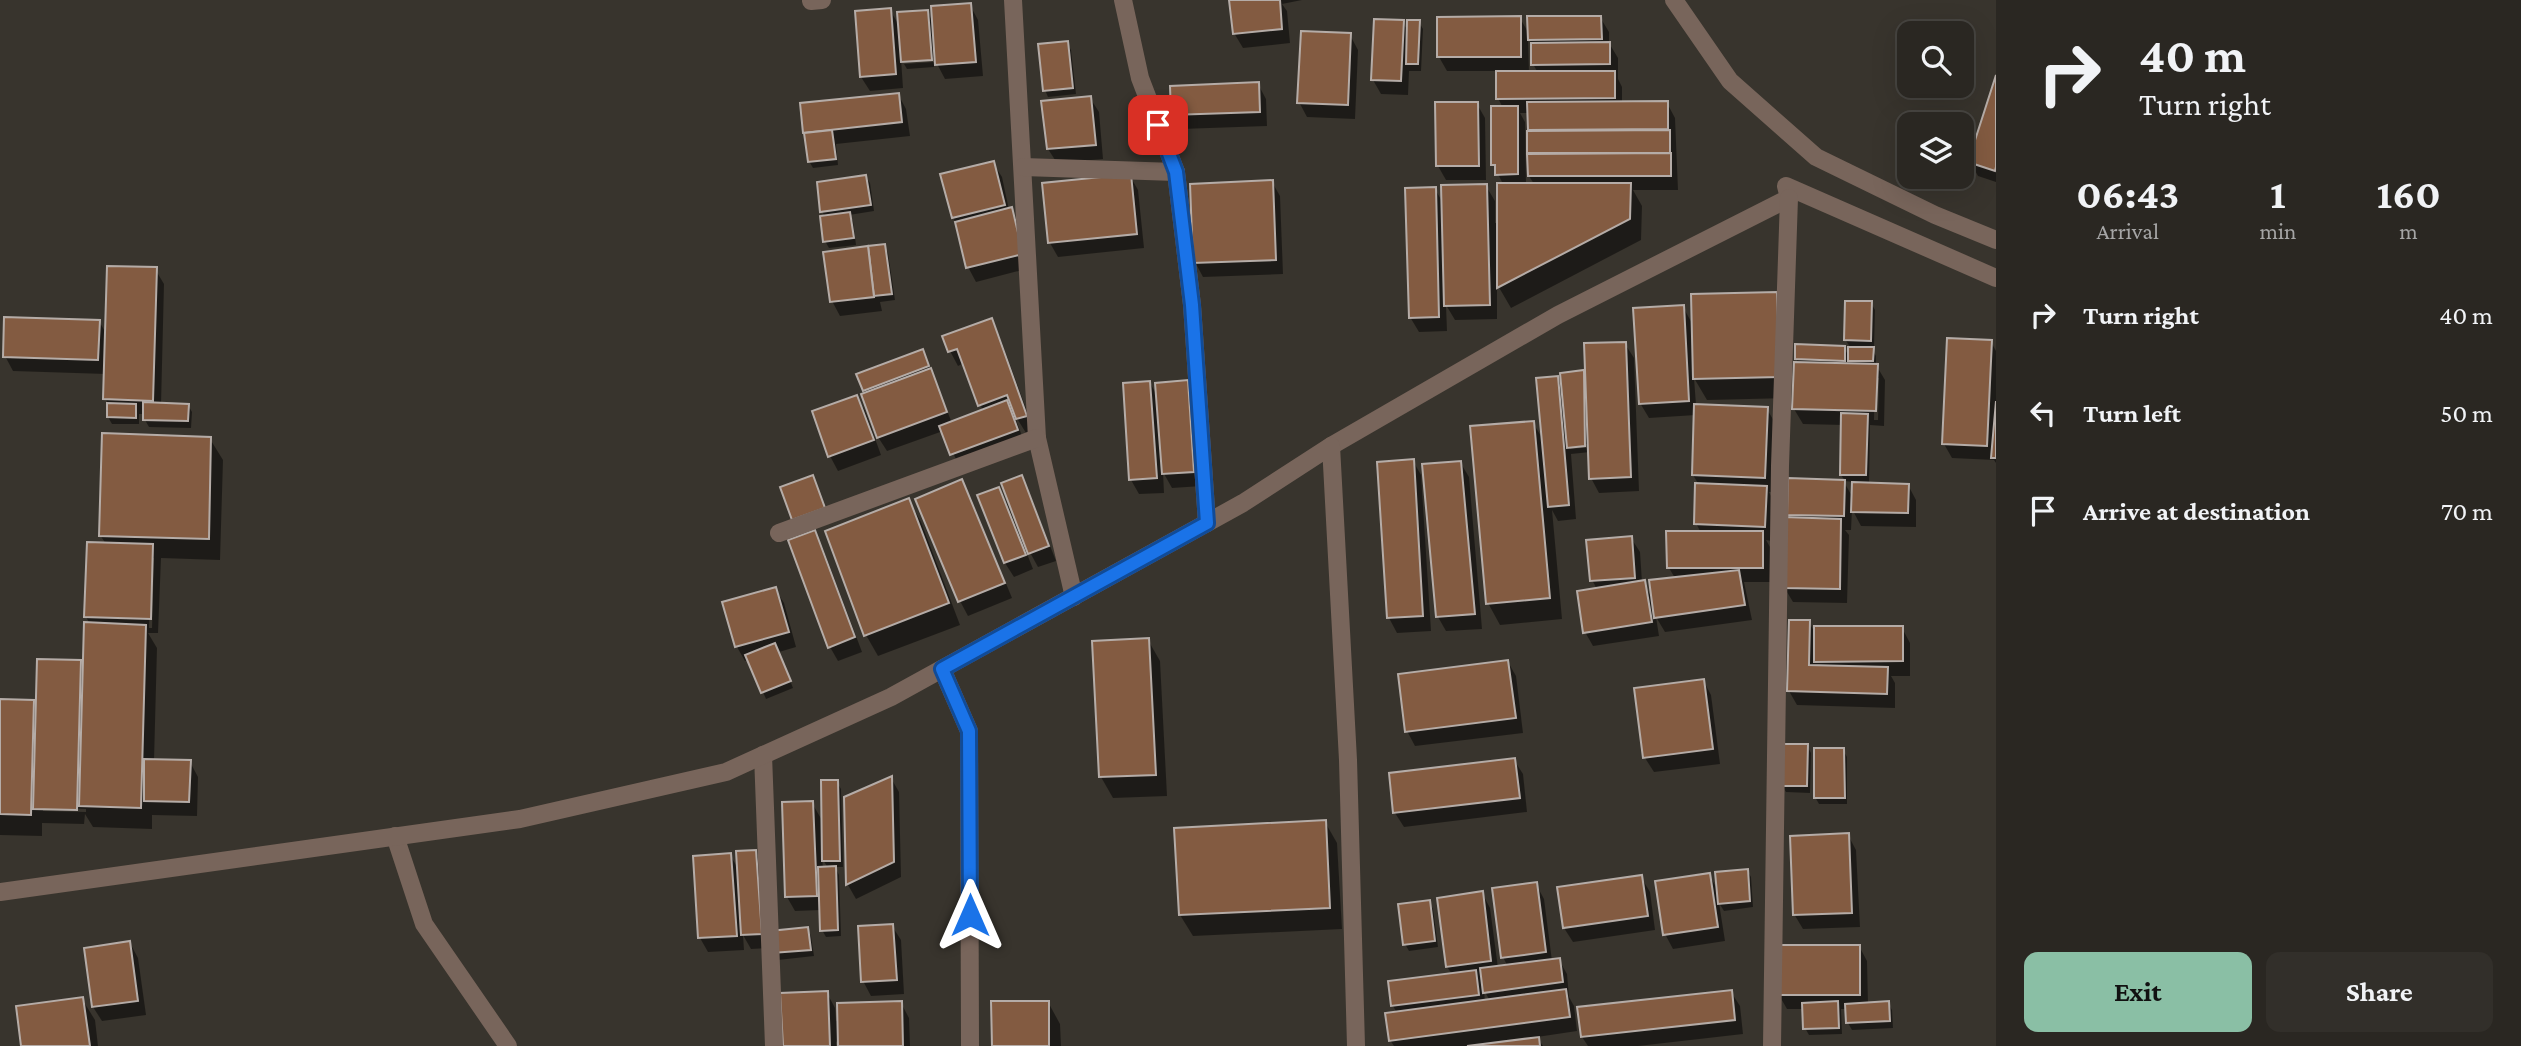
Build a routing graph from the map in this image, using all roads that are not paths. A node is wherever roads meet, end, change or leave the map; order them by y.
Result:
1 (822, 0) edge
2 (1013, 0) edge
3 (1123, 0) edge
4 (1674, 0) edge
5 (811, 1) edge
6 (1023, 167) junction
7 (1176, 172) junction
8 (1789, 198) junction
9 (1996, 240) edge
10 (1996, 278) edge
11 (1037, 438) junction
12 (1331, 446) junction
13 (1207, 523) junction
14 (779, 533) dead end
15 (1074, 597) junction
16 (942, 669) junction
17 (763, 755) junction
18 (395, 836) junction
19 (0, 892) edge
20 (508, 1046) edge
21 (774, 1046) edge
22 (970, 1046) edge
23 (1356, 1046) edge
24 (1772, 1046) edge

1 - 5 street
2 - 6 street
3 - 7 street
4 - 9 street
6 - 7 street
6 - 11 street
7 - 13 street
8 - 10 street
8 - 12 street
8 - 24 street
11 - 14 street
11 - 15 street
12 - 13 street
12 - 23 street
13 - 15 street
15 - 16 street
16 - 17 street
16 - 22 street
17 - 18 street
17 - 21 street
18 - 19 street
18 - 20 street

